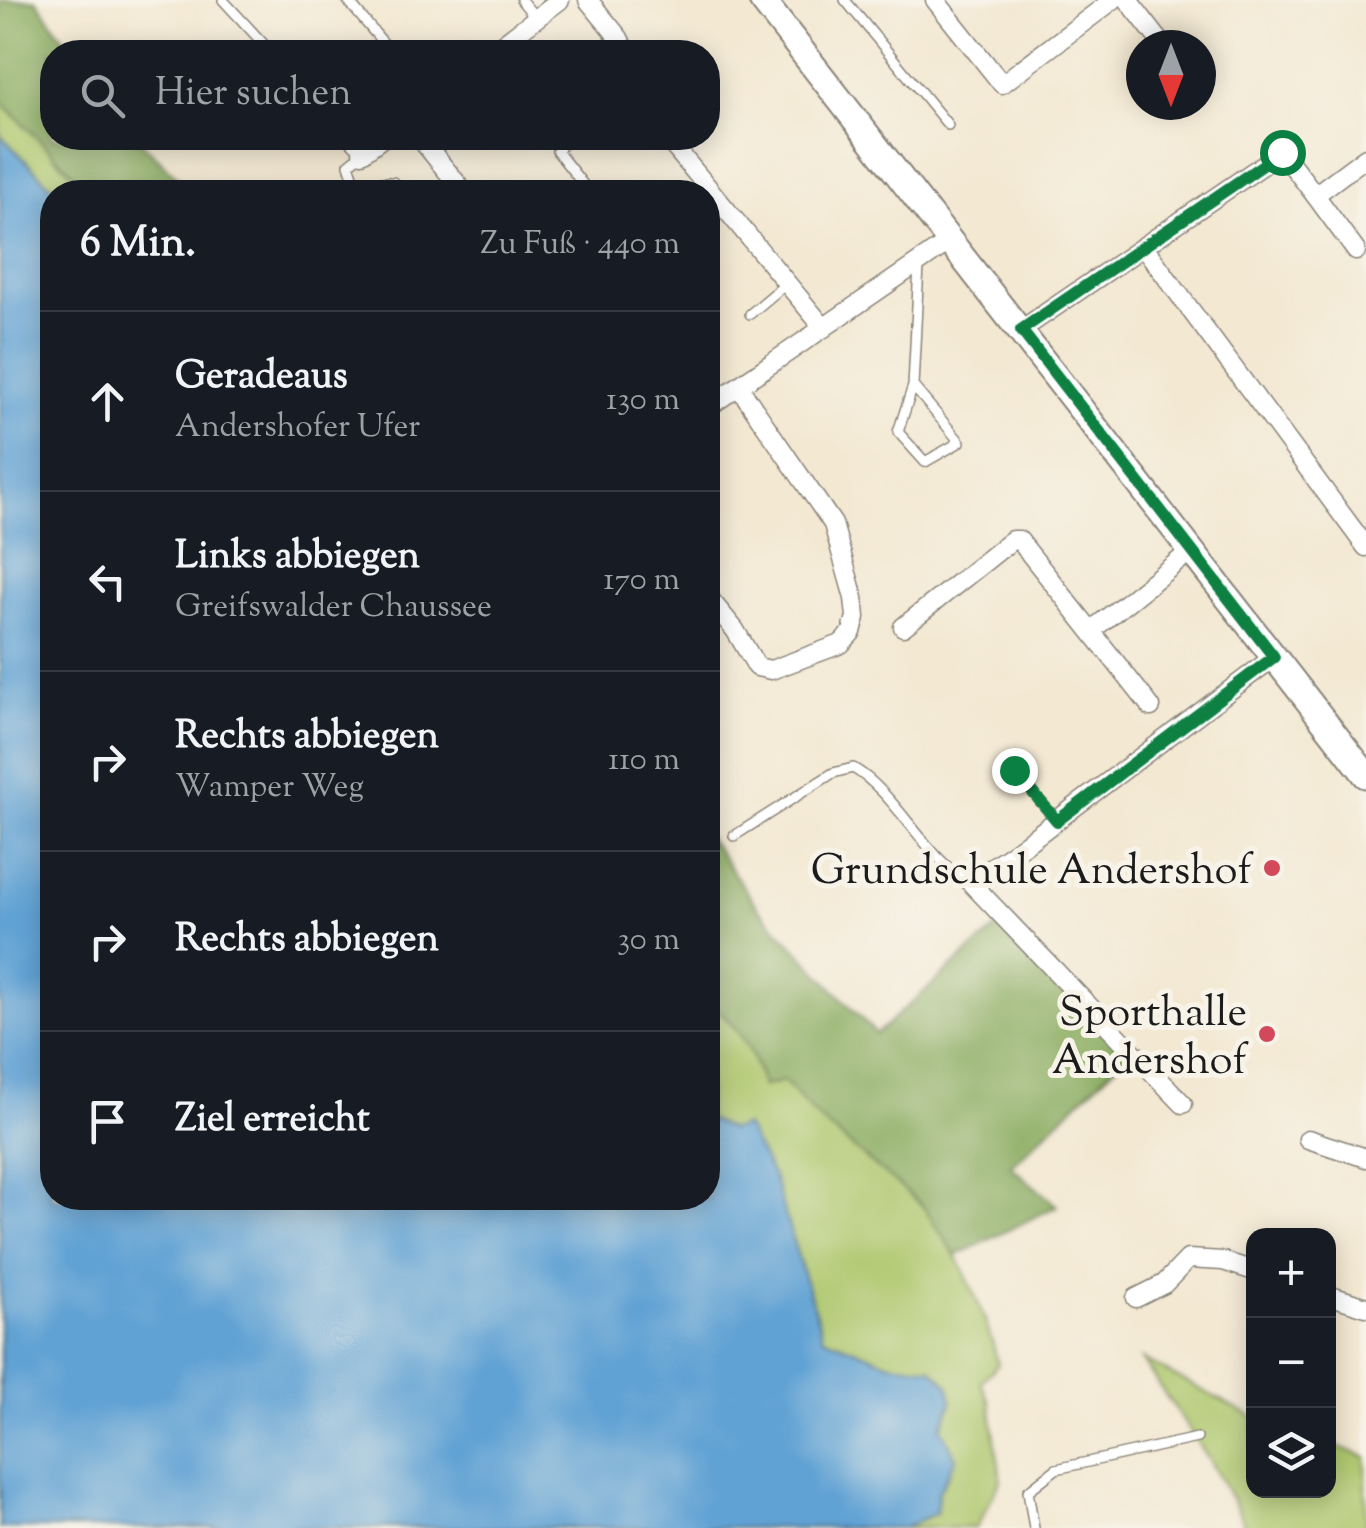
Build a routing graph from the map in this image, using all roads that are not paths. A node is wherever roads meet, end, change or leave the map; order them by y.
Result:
1 (223, 0) edge
2 (347, 0) edge
3 (521, 0) edge
4 (560, 0) edge
5 (588, 0) edge
6 (845, 0) edge
7 (935, 0) edge
8 (1113, 0) edge
9 (1128, 0) edge
10 (766, 2) edge
11 (536, 18) junction
12 (1151, 30) edge
13 (260, 40) edge
14 (381, 40) edge
15 (508, 40) edge
16 (620, 40) edge
17 (948, 126) dead end
18 (359, 150) edge
19 (366, 150) edge
20 (430, 150) edge
21 (557, 150) edge
22 (678, 150) edge
23 (362, 153) junction
24 (1366, 157) edge
25 (354, 180) edge
26 (454, 180) edge
27 (579, 180) edge
28 (703, 180) edge
29 (1315, 195) junction
30 (720, 201) edge
31 (950, 241) junction
32 (1144, 247) junction
33 (1356, 251) dead end
34 (919, 262) junction
35 (788, 284) junction
36 (750, 314) dead end
37 (824, 328) junction
38 (1021, 330) junction
39 (912, 386) junction
40 (739, 387) junction
41 (720, 399) edge
42 (1366, 548) edge
43 (1191, 551) junction
44 (720, 612) edge
45 (903, 627) dead end
46 (1092, 630) junction
47 (1274, 657) junction
48 (1150, 707) dead end
49 (1014, 770) dead end
50 (1366, 775) edge
51 (1057, 821) junction
52 (734, 836) dead end
53 (970, 882) junction
54 (1183, 1104) dead end
55 (1308, 1139) dead end
56 (1366, 1158) edge
57 (1246, 1268) edge
58 (1136, 1298) dead end
59 (1336, 1298) edge
60 (1366, 1307) edge
61 (1197, 1438) dead end
62 (1034, 1528) edge

1 - 13 lane
2 - 14 lane
3 - 11 lane
4 - 11 street
5 - 16 street
6 - 17 lane
7 - 8 street
9 - 12 street
10 - 31 main road
11 - 15 street
18 - 23 lane
19 - 23 street
20 - 26 street
21 - 27 lane
22 - 28 street
23 - 25 lane
24 - 29 street
29 - 32 street
29 - 33 street
30 - 35 street
31 - 34 street
31 - 38 main road
32 - 38 street
32 - 42 street
34 - 37 street
34 - 39 lane
35 - 36 lane
35 - 37 street
37 - 40 street
38 - 43 main road
39 - 39 lane
40 - 41 street
40 - 44 street
43 - 46 street
43 - 47 main road
45 - 46 street
46 - 48 street
47 - 50 main road
47 - 51 street
49 - 51 lane
51 - 53 street
52 - 53 lane
53 - 54 street
55 - 56 street
57 - 58 street
59 - 60 street
61 - 62 lane

